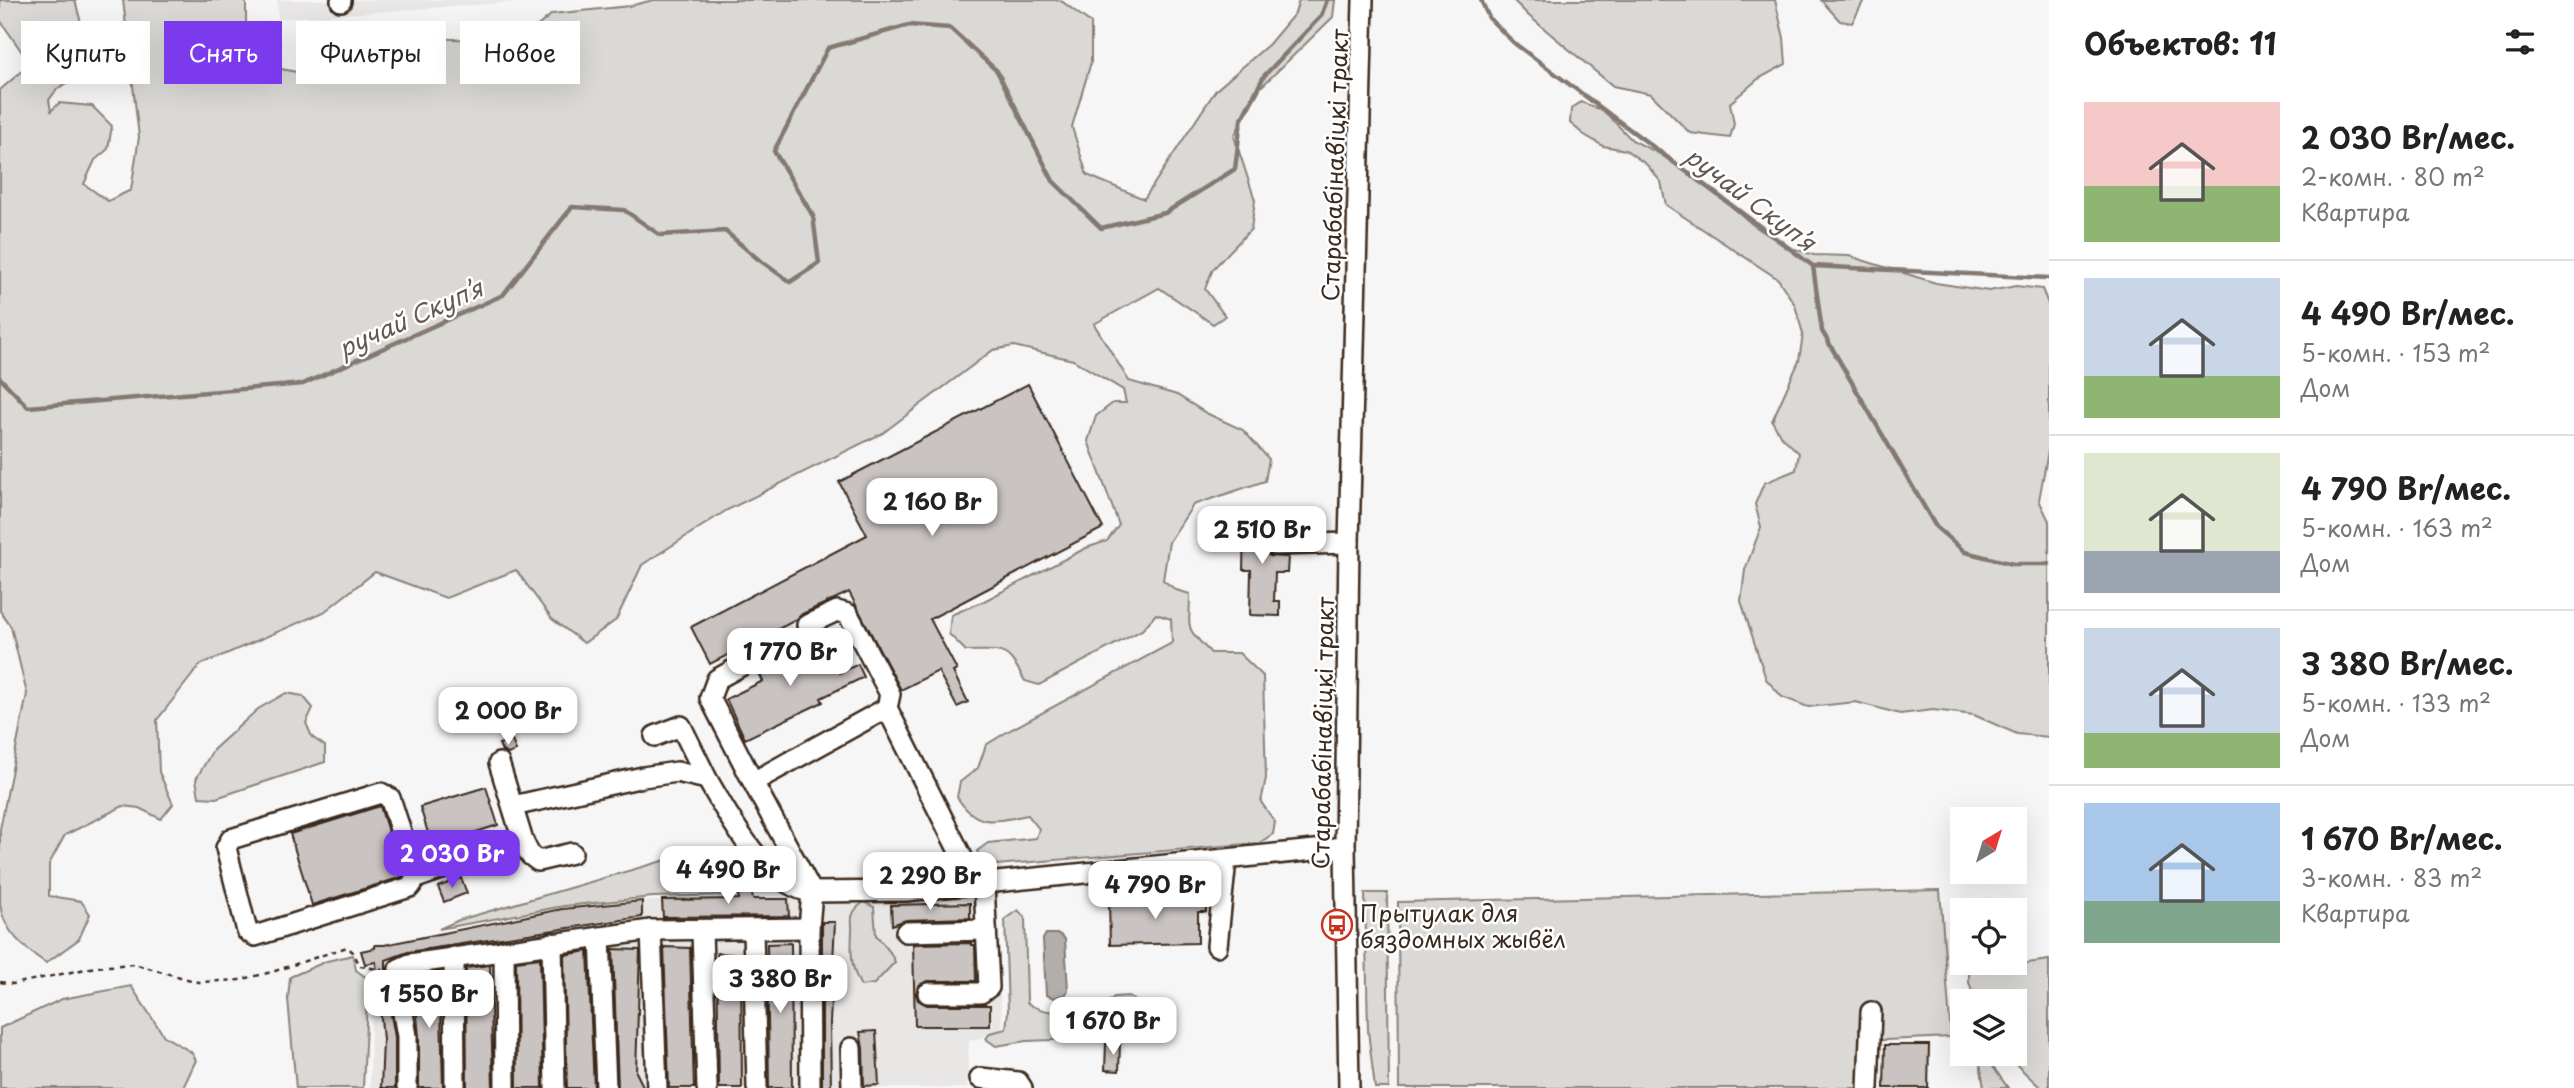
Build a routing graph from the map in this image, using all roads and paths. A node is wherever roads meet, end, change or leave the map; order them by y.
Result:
1 (1363, 0) edge
2 (1349, 543) junction
3 (1275, 545) dead end
4 (807, 625) dead end
5 (768, 651) dead end
6 (887, 709) junction
7 (655, 736) dead end
8 (499, 763) dead end
9 (707, 779) junction
10 (753, 782) junction
11 (513, 806) junction
12 (523, 841) junction
13 (1345, 847) junction
14 (572, 853) dead end
15 (1226, 860) junction
16 (416, 878) junction
17 (980, 884) junction
18 (812, 892) junction
19 (809, 928) junction
20 (651, 930) junction
21 (702, 930) junction
22 (753, 930) junction
23 (986, 930) junction
24 (906, 932) dead end
25 (600, 937) junction
26 (552, 943) junction
27 (1217, 946) dead end
28 (503, 950) junction
29 (454, 957) junction
30 (399, 969) junction
31 (0, 982) edge
32 (928, 993) dead end
33 (1871, 1012) dead end
34 (851, 1048) dead end
35 (980, 1078) dead end
36 (407, 1088) edge
37 (456, 1088) edge
38 (505, 1088) edge
39 (555, 1088) edge
40 (606, 1088) edge
41 (657, 1088) edge
42 (707, 1088) edge
43 (757, 1088) edge
44 (810, 1088) edge
45 (852, 1088) edge
46 (1022, 1088) edge
47 (1349, 1088) edge
48 (1868, 1088) edge

1 - 2 street, Старабабінавіцкі тракт
2 - 3 street
2 - 13 street, Старабабінавіцкі тракт
4 - 6 street
5 - 10 street
6 - 10 street
6 - 17 street
7 - 9 street
8 - 11 street
9 - 11 street
9 - 18 street
10 - 18 street
11 - 12 street
12 - 14 street
12 - 16 street
13 - 15 street
13 - 47 street, Старабабінавіцкі тракт
15 - 17 street
15 - 27 street
16 - 16 street
17 - 18 street
17 - 23 street
18 - 19 street
19 - 22 street
19 - 44 street
20 - 21 street
20 - 25 street
20 - 41 street
21 - 22 street
21 - 42 street
22 - 43 street
23 - 24 street
23 - 32 street
25 - 26 street
25 - 40 street
26 - 28 street
26 - 39 street
28 - 29 street
28 - 38 street
29 - 30 street
29 - 37 street
30 - 31 path
30 - 36 street
33 - 48 street
34 - 45 street
35 - 46 street

